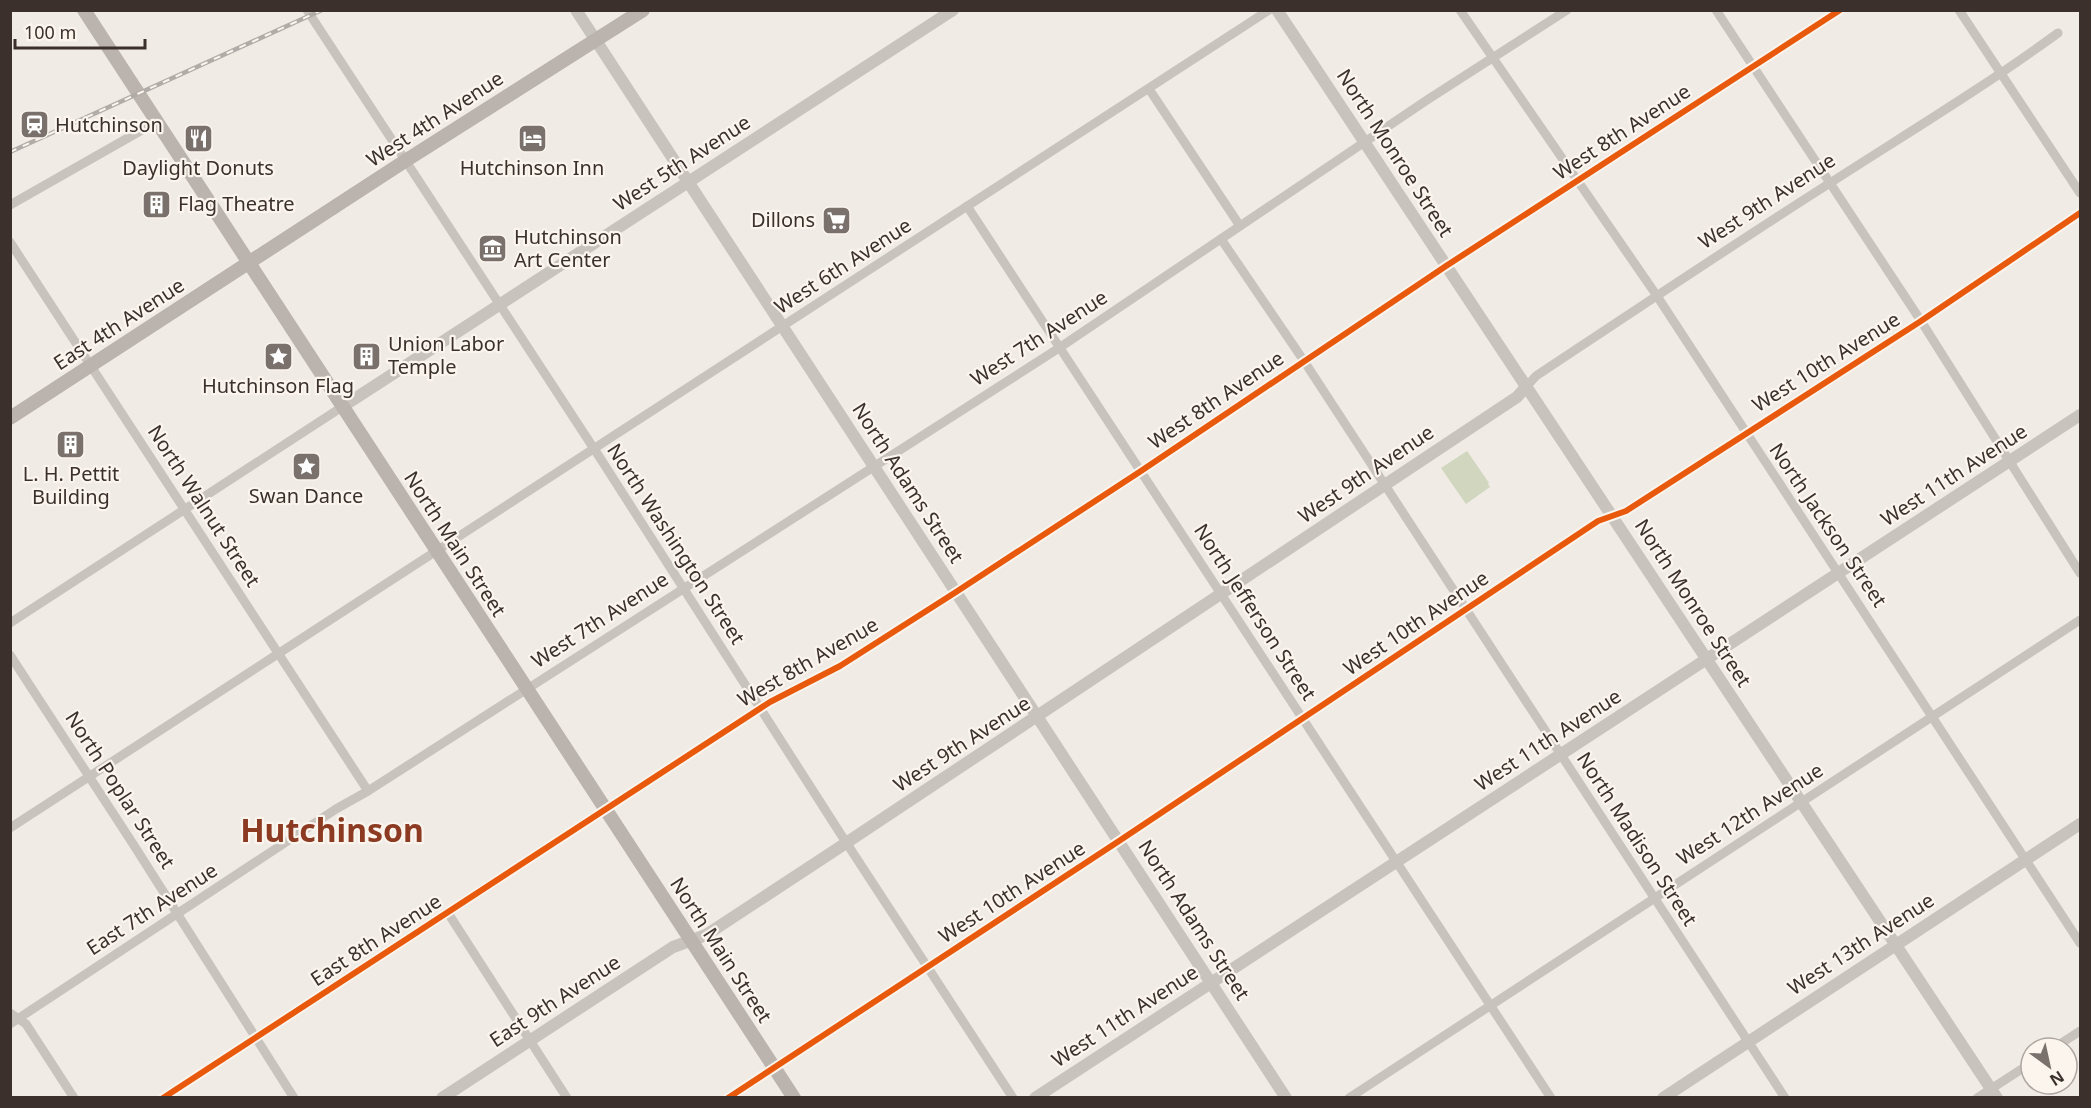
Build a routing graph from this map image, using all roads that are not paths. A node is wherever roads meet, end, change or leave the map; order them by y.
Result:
1 (84, 10) edge
2 (307, 10) edge
3 (576, 10) edge
4 (643, 10) edge
5 (953, 10) edge
6 (1269, 10) edge
7 (1277, 10) edge
8 (1460, 10) edge
9 (1567, 10) edge
10 (1716, 10) edge
11 (1840, 10) edge
12 (1959, 10) edge
13 (2058, 33) dead end
14 (595, 40) junction
15 (1492, 58) junction
16 (1754, 67) junction
17 (2002, 74) junction
18 (1149, 89) junction
19 (156, 122) junction
20 (1365, 143) junction
21 (405, 161) junction
22 (1577, 180) junction
23 (688, 182) junction
24 (1829, 183) junction
25 (2080, 193) edge
26 (10, 205) edge
27 (967, 206) junction
28 (2080, 213) edge
29 (1240, 226) junction
30 (1221, 239) junction
31 (10, 242) edge
32 (248, 262) junction
33 (1446, 266) junction
34 (1656, 296) junction
35 (499, 305) junction
36 (1921, 321) junction
37 (783, 326) junction
38 (1059, 348) junction
39 (1304, 361) junction
40 (91, 366) junction
41 (1526, 387) junction
42 (342, 407) junction
43 (2080, 415) edge
44 (10, 418) edge
45 (1745, 432) junction
46 (593, 449) junction
47 (2010, 461) junction
48 (874, 466) junction
49 (1141, 471) junction
50 (1385, 485) junction
51 (185, 509) junction
52 (1612, 516) junction
53 (436, 551) junction
54 (2080, 573) edge
55 (1839, 574) junction
56 (683, 588) junction
57 (956, 592) junction
58 (1222, 594) junction
59 (1466, 609) junction
60 (2080, 620) edge
61 (10, 622) edge
62 (278, 653) junction
63 (10, 655) edge
64 (1707, 660) junction
65 (526, 688) junction
66 (760, 708) junction
67 (1038, 717) junction
68 (1933, 717) junction
69 (1303, 718) junction
70 (1561, 755) junction
71 (89, 776) junction
72 (368, 791) junction
73 (1801, 802) junction
74 (606, 810) junction
75 (2080, 824) edge
76 (10, 828) edge
77 (1119, 842) junction
78 (846, 843) junction
79 (2026, 860) junction
80 (1397, 861) junction
81 (1655, 898) junction
82 (177, 913) junction
83 (448, 913) junction
84 (691, 940) junction
85 (2080, 943) edge
86 (1896, 946) junction
87 (927, 967) junction
88 (1211, 983) junction
89 (1491, 1005) junction
90 (10, 1013) edge
91 (20, 1018) junction
92 (10, 1024) edge
93 (256, 1038) junction
94 (530, 1040) junction
95 (1748, 1042) junction
96 (774, 1067) junction
97 (2019, 1073) edge
98 (1994, 1093) edge
99 (74, 1098) edge
100 (163, 1098) edge
101 (294, 1098) edge
102 (442, 1098) edge
103 (567, 1098) edge
104 (728, 1098) edge
105 (794, 1098) edge
106 (1013, 1098) edge
107 (1035, 1098) edge
108 (1286, 1098) edge
109 (1349, 1098) edge
110 (1551, 1098) edge
111 (1663, 1098) edge
112 (1785, 1098) edge
113 (1977, 1098) edge

1 - 19 main road, North Main Street
2 - 21 street, North Washington Street
3 - 14 street, North Adams Street
4 - 14 main road, West 4th Avenue
5 - 23 street, West 5th Avenue
6 - 18 street, West 6th Avenue
7 - 20 street, North Monroe Street
8 - 15 street, North Jackson Street
9 - 15 street, West 7th Avenue
10 - 16 street
11 - 16 street, West 8th Avenue
12 - 17 street
13 - 17 street, West 9th Avenue
14 - 21 main road, West 4th Avenue
14 - 23 street, North Adams Street
15 - 20 street, West 7th Avenue
15 - 22 street, North Jackson Street
16 - 22 street, West 8th Avenue
16 - 24 street
17 - 24 street, West 9th Avenue
17 - 25 street
18 - 27 street, West 6th Avenue
18 - 29 street
19 - 26 street
19 - 32 main road, North Main Street
20 - 29 street, West 7th Avenue
20 - 33 street, North Monroe Street
21 - 32 main road, West 4th Avenue
21 - 35 street, North Washington Street
22 - 33 street, West 8th Avenue
22 - 34 street, North Jackson Street
23 - 35 street, West 5th Avenue
23 - 37 street, North Adams Street
24 - 34 street, West 9th Avenue
24 - 36 street
27 - 37 street, West 6th Avenue
27 - 38 street, North Jefferson Street
28 - 36 street, West 10th Avenue
29 - 30 street, West 7th Avenue
30 - 38 street, West 7th Avenue
30 - 39 street, North Madison Street
31 - 40 street, North Walnut Street
32 - 40 main road, East 4th Avenue
32 - 42 main road, North Main Street
33 - 39 street, West 8th Avenue
33 - 41 street, North Monroe Street
34 - 41 street, West 9th Avenue
34 - 45 street, North Jackson Street
35 - 42 street, West 5th Avenue
35 - 46 street, North Washington Street
36 - 45 street, West 10th Avenue
36 - 47 street
37 - 46 street, West 6th Avenue
37 - 48 street, North Adams Street
38 - 48 street, West 7th Avenue
38 - 49 street, North Jefferson Street
39 - 49 street, West 8th Avenue
39 - 50 street, North Madison Street
40 - 44 main road, East 4th Avenue
40 - 51 street, North Walnut Street
41 - 50 street, West 9th Avenue
41 - 52 street, North Monroe Street
42 - 51 street
42 - 53 main road, North Main Street
43 - 47 street, West 11th Avenue
45 - 52 street, West 10th Avenue
45 - 55 street, North Jackson Street
46 - 53 street, West 6th Avenue
46 - 56 street, North Washington Street
47 - 54 street
47 - 55 street, West 11th Avenue
48 - 56 street, West 7th Avenue
48 - 57 street, North Adams Street
49 - 57 street, West 8th Avenue
49 - 58 street, North Jefferson Street
50 - 58 street, West 9th Avenue
50 - 59 street, North Madison Street
51 - 61 street
51 - 62 street, North Walnut Street
52 - 59 street, West 10th Avenue
52 - 64 street, North Monroe Street
53 - 62 street, West 6th Avenue
53 - 65 main road, North Main Street
55 - 64 street, West 11th Avenue
55 - 68 street, North Jackson Street
56 - 65 street, West 7th Avenue
56 - 66 street, North Washington Street
57 - 66 street, West 8th Avenue
57 - 67 street, North Adams Street
58 - 67 street, West 9th Avenue
58 - 69 street, North Jefferson Street
59 - 69 street, West 10th Avenue
59 - 70 street, North Madison Street
60 - 68 street, West 12th Avenue
62 - 71 street, West 6th Avenue
62 - 72 street, North Walnut Street
63 - 71 street, North Poplar Street
64 - 70 street, West 11th Avenue
64 - 73 street, North Monroe Street
65 - 72 street, East 7th Avenue
65 - 74 main road, North Main Street
66 - 74 street, West 8th Avenue
66 - 78 street, North Washington Street
67 - 77 street, North Adams Street
67 - 78 street, West 9th Avenue
68 - 73 street, West 12th Avenue
68 - 79 street, North Jackson Street
69 - 77 street, West 10th Avenue
69 - 80 street, North Jefferson Street
70 - 80 street, West 11th Avenue
70 - 81 street, North Madison Street
71 - 76 street, West 6th Avenue
71 - 82 street, North Poplar Street
72 - 82 street, East 7th Avenue
73 - 81 street, West 12th Avenue
73 - 86 street, North Monroe Street
74 - 83 street, East 8th Avenue
74 - 84 main road, North Main Street
75 - 79 street, West 13th Avenue
77 - 87 street, West 10th Avenue
77 - 88 street, North Adams Street
78 - 84 street, West 9th Avenue
78 - 87 street, North Washington Street
79 - 85 street, North Jackson Street
79 - 86 street, West 13th Avenue
80 - 88 street, West 11th Avenue
80 - 89 street, North Jefferson Street
81 - 89 street, West 12th Avenue
81 - 95 street, North Madison Street
82 - 91 street, East 7th Avenue
82 - 93 street, North Poplar Street
83 - 93 street, East 8th Avenue
83 - 94 street
84 - 94 street, East 9th Avenue
84 - 96 main road, North Main Street
86 - 95 street, West 13th Avenue
86 - 98 street, North Monroe Street
87 - 96 street, West 10th Avenue
87 - 106 street, North Washington Street
88 - 107 street, West 11th Avenue
88 - 108 street, North Adams Street
89 - 109 street, West 12th Avenue
89 - 110 street, North Jefferson Street
90 - 91 street
91 - 92 street, East 7th Avenue
91 - 99 street
93 - 100 street, East 8th Avenue
93 - 101 street, North Poplar Street
94 - 102 street, East 9th Avenue
94 - 103 street
95 - 111 street, West 13th Avenue
95 - 112 street, North Madison Street
96 - 104 street, West 10th Avenue
96 - 105 main road, North Main Street
97 - 98 street
98 - 113 street

